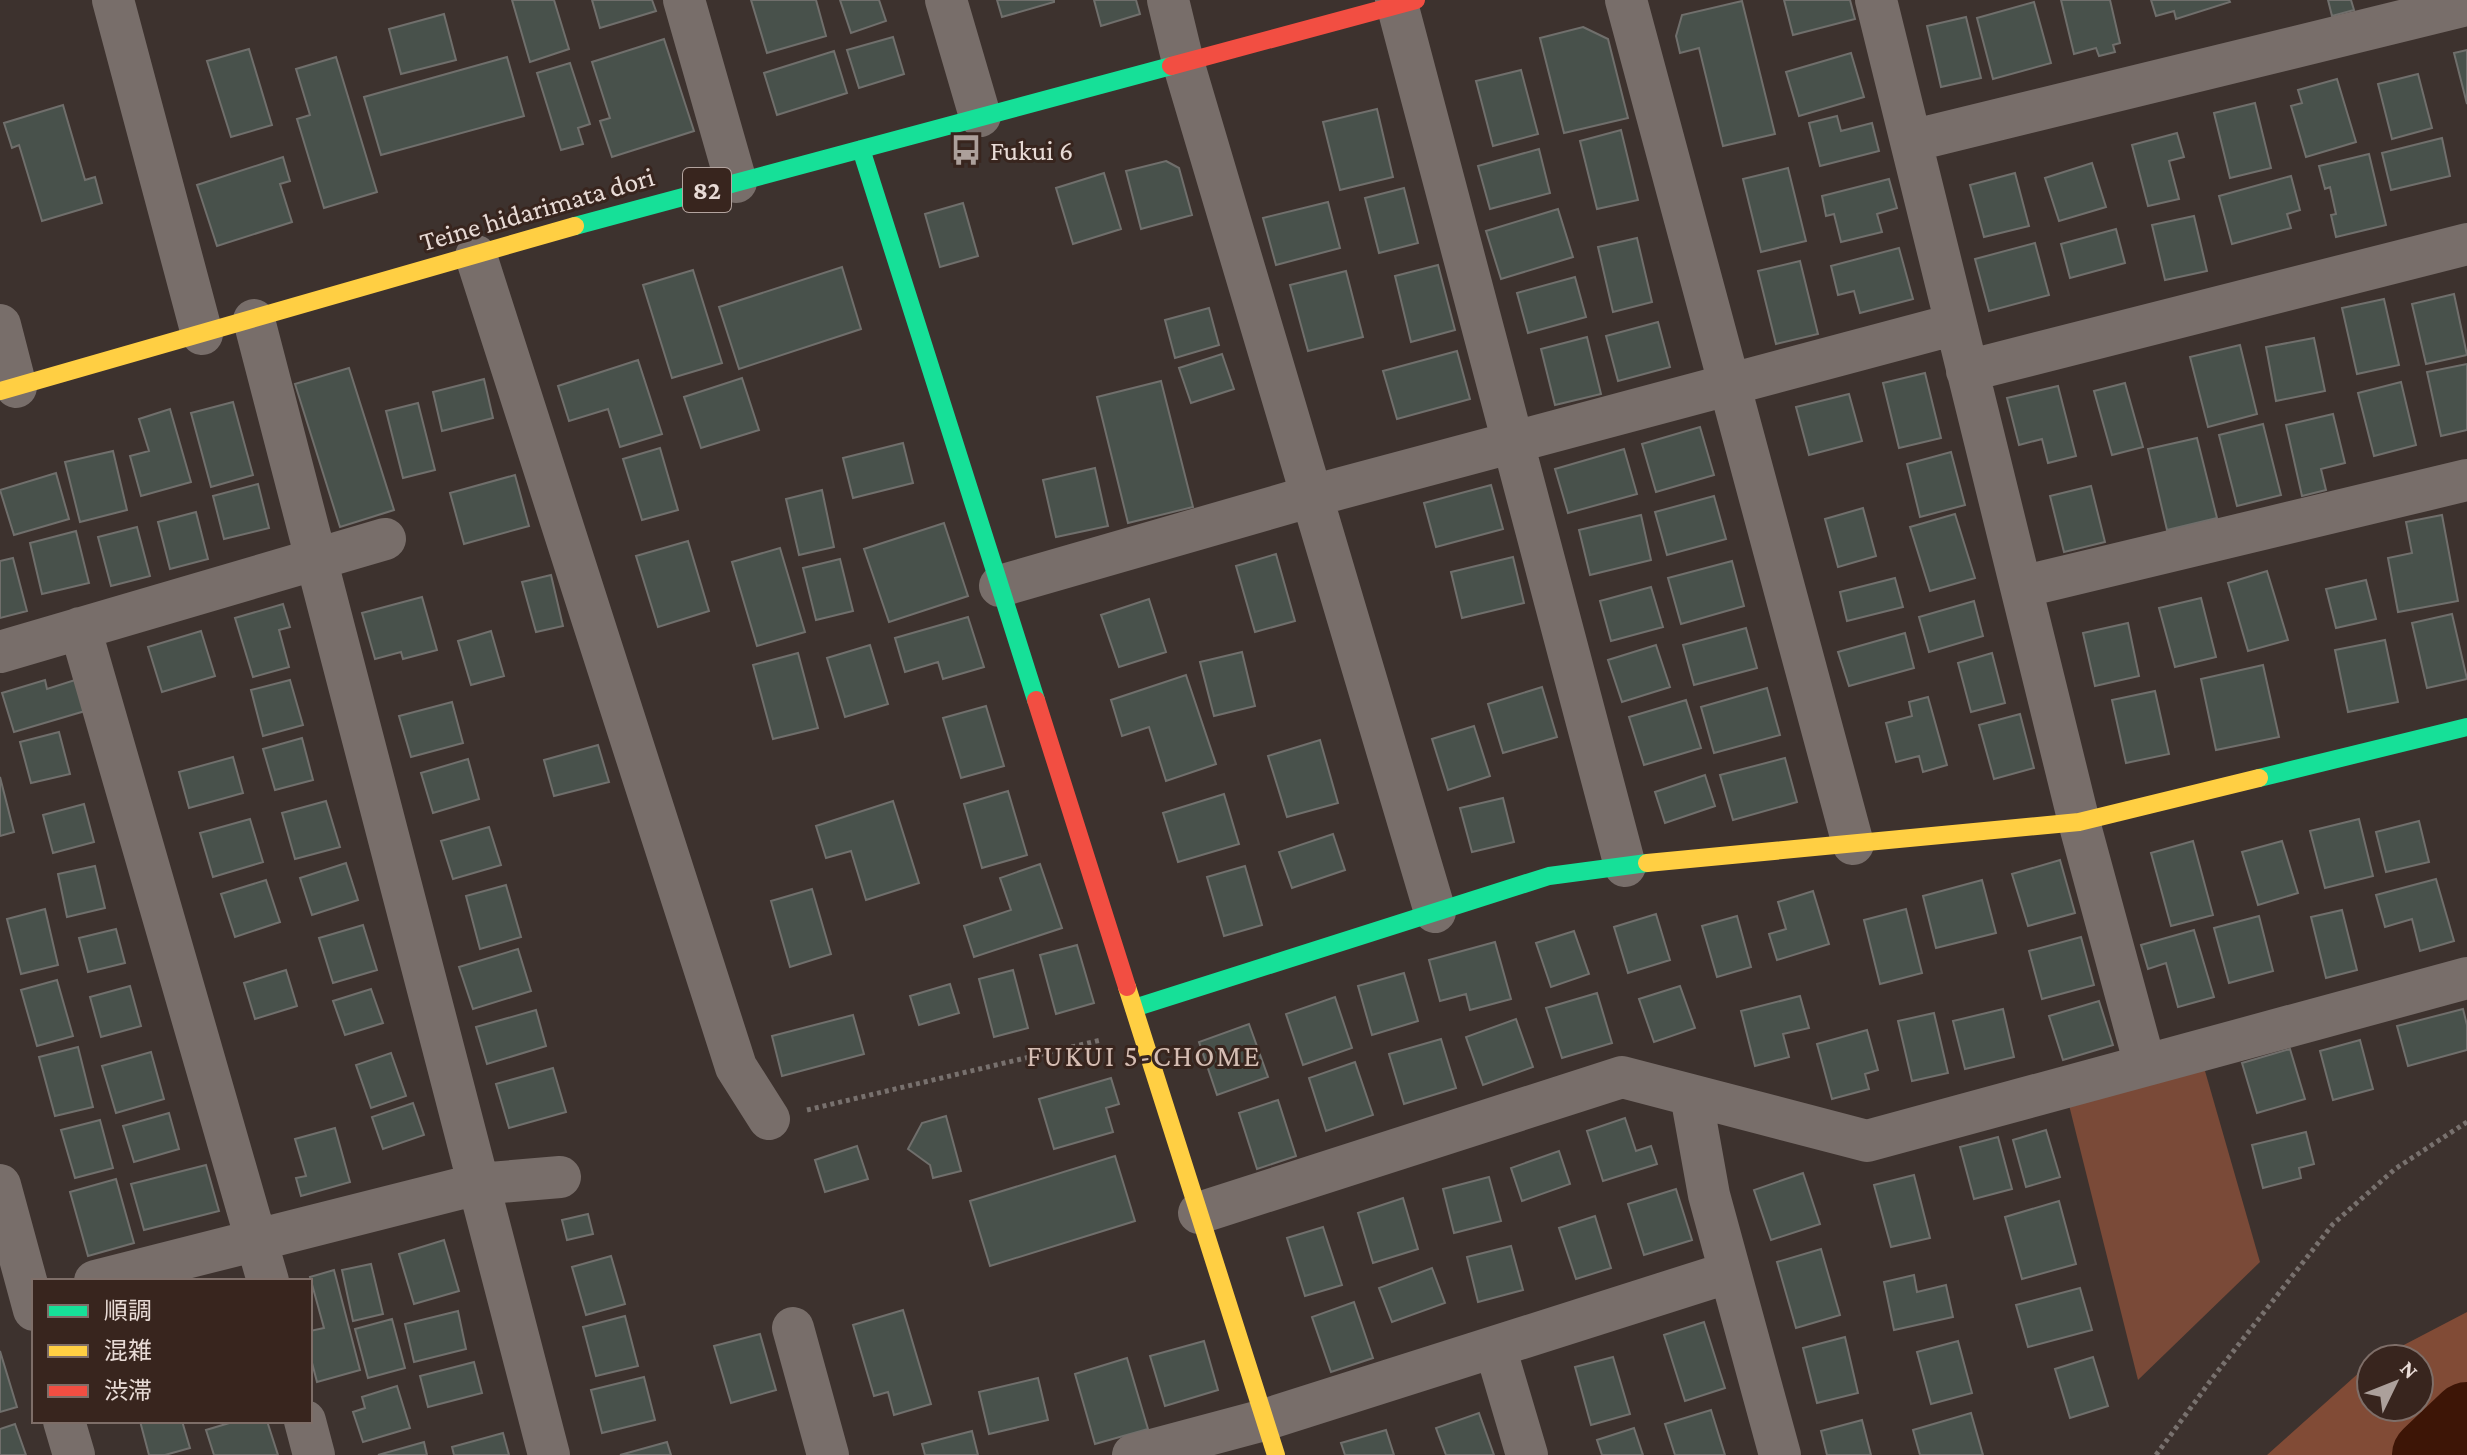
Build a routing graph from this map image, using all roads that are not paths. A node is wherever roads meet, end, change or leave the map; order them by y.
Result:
1 (113, 0) edge
2 (684, 0) edge
3 (946, 0) edge
4 (1168, 0) edge
5 (1626, 0) edge
6 (1876, 0) edge
7 (1404, 2) edge
8 (2467, 5) edge
9 (1183, 62) junction
10 (980, 116) junction
11 (1911, 141) junction
12 (861, 149) junction
13 (736, 182) junction
14 (2467, 244) edge
15 (476, 256) junction
16 (254, 320) junction
17 (1956, 324) junction
18 (0, 325) edge
19 (202, 334) junction
20 (1967, 371) junction
21 (1729, 384) junction
22 (8, 389) edge
23 (1513, 443) junction
24 (2467, 480) edge
25 (1312, 496) junction
26 (385, 539) dead end
27 (316, 558) junction
28 (1000, 586) junction
29 (2021, 587) junction
30 (80, 628) junction
31 (0, 652) edge
32 (2467, 727) edge
33 (2079, 822) junction
34 (1853, 844) junction
35 (1625, 866) junction
36 (1435, 912) junction
37 (2467, 978) edge
38 (1134, 1008) junction
39 (2145, 1065) junction
40 (1691, 1095) junction
41 (769, 1119) road end
42 (560, 1177) dead end
43 (478, 1184) junction
44 (0, 1185) edge
45 (1199, 1213) junction
46 (257, 1240) junction
47 (1730, 1272) junction
48 (103, 1279) edge
49 (267, 1279) edge
50 (25, 1303) edge
51 (793, 1328) dead end
52 (1495, 1347) junction
53 (65, 1423) edge
54 (306, 1423) edge
55 (1270, 1437) edge
56 (74, 1455) edge
57 (314, 1455) edge
58 (549, 1455) edge
59 (828, 1455) edge
60 (1133, 1455) edge
61 (1527, 1455) edge
62 (1780, 1455) edge

1 - 19 street
2 - 13 street
3 - 10 street
4 - 9 street
5 - 21 street
6 - 11 street
7 - 9 street, Teine hidarimata dori / 82
7 - 23 street
8 - 11 street
9 - 10 street, Teine hidarimata dori / 82
9 - 25 street
10 - 12 street, Teine hidarimata dori / 82
11 - 17 street
12 - 13 street, Teine hidarimata dori / 82
12 - 28 street
13 - 15 street, Teine hidarimata dori / 82
14 - 20 street
15 - 16 street, Teine hidarimata dori / 82
15 - 41 street
16 - 19 street, Teine hidarimata dori / 82
16 - 27 street
17 - 20 street
17 - 21 street
18 - 22 street
19 - 22 street, Teine hidarimata dori / 82
20 - 29 street
21 - 23 street
21 - 34 street
23 - 25 street
23 - 35 street
24 - 29 street
25 - 28 street
25 - 36 street
26 - 27 street
27 - 30 street
27 - 43 street
28 - 38 street
29 - 33 street
30 - 31 street
30 - 46 street
32 - 33 street
33 - 34 street
33 - 39 street
34 - 35 street
35 - 36 street
36 - 38 street
37 - 39 street
38 - 45 street
39 - 40 street
40 - 45 street
40 - 47 street
42 - 43 street
43 - 46 street
43 - 58 street
44 - 50 street
45 - 55 street
46 - 48 street
46 - 49 street
47 - 52 street
47 - 62 street
51 - 59 street
52 - 55 street
52 - 61 street
53 - 56 street
54 - 57 street
55 - 60 street

